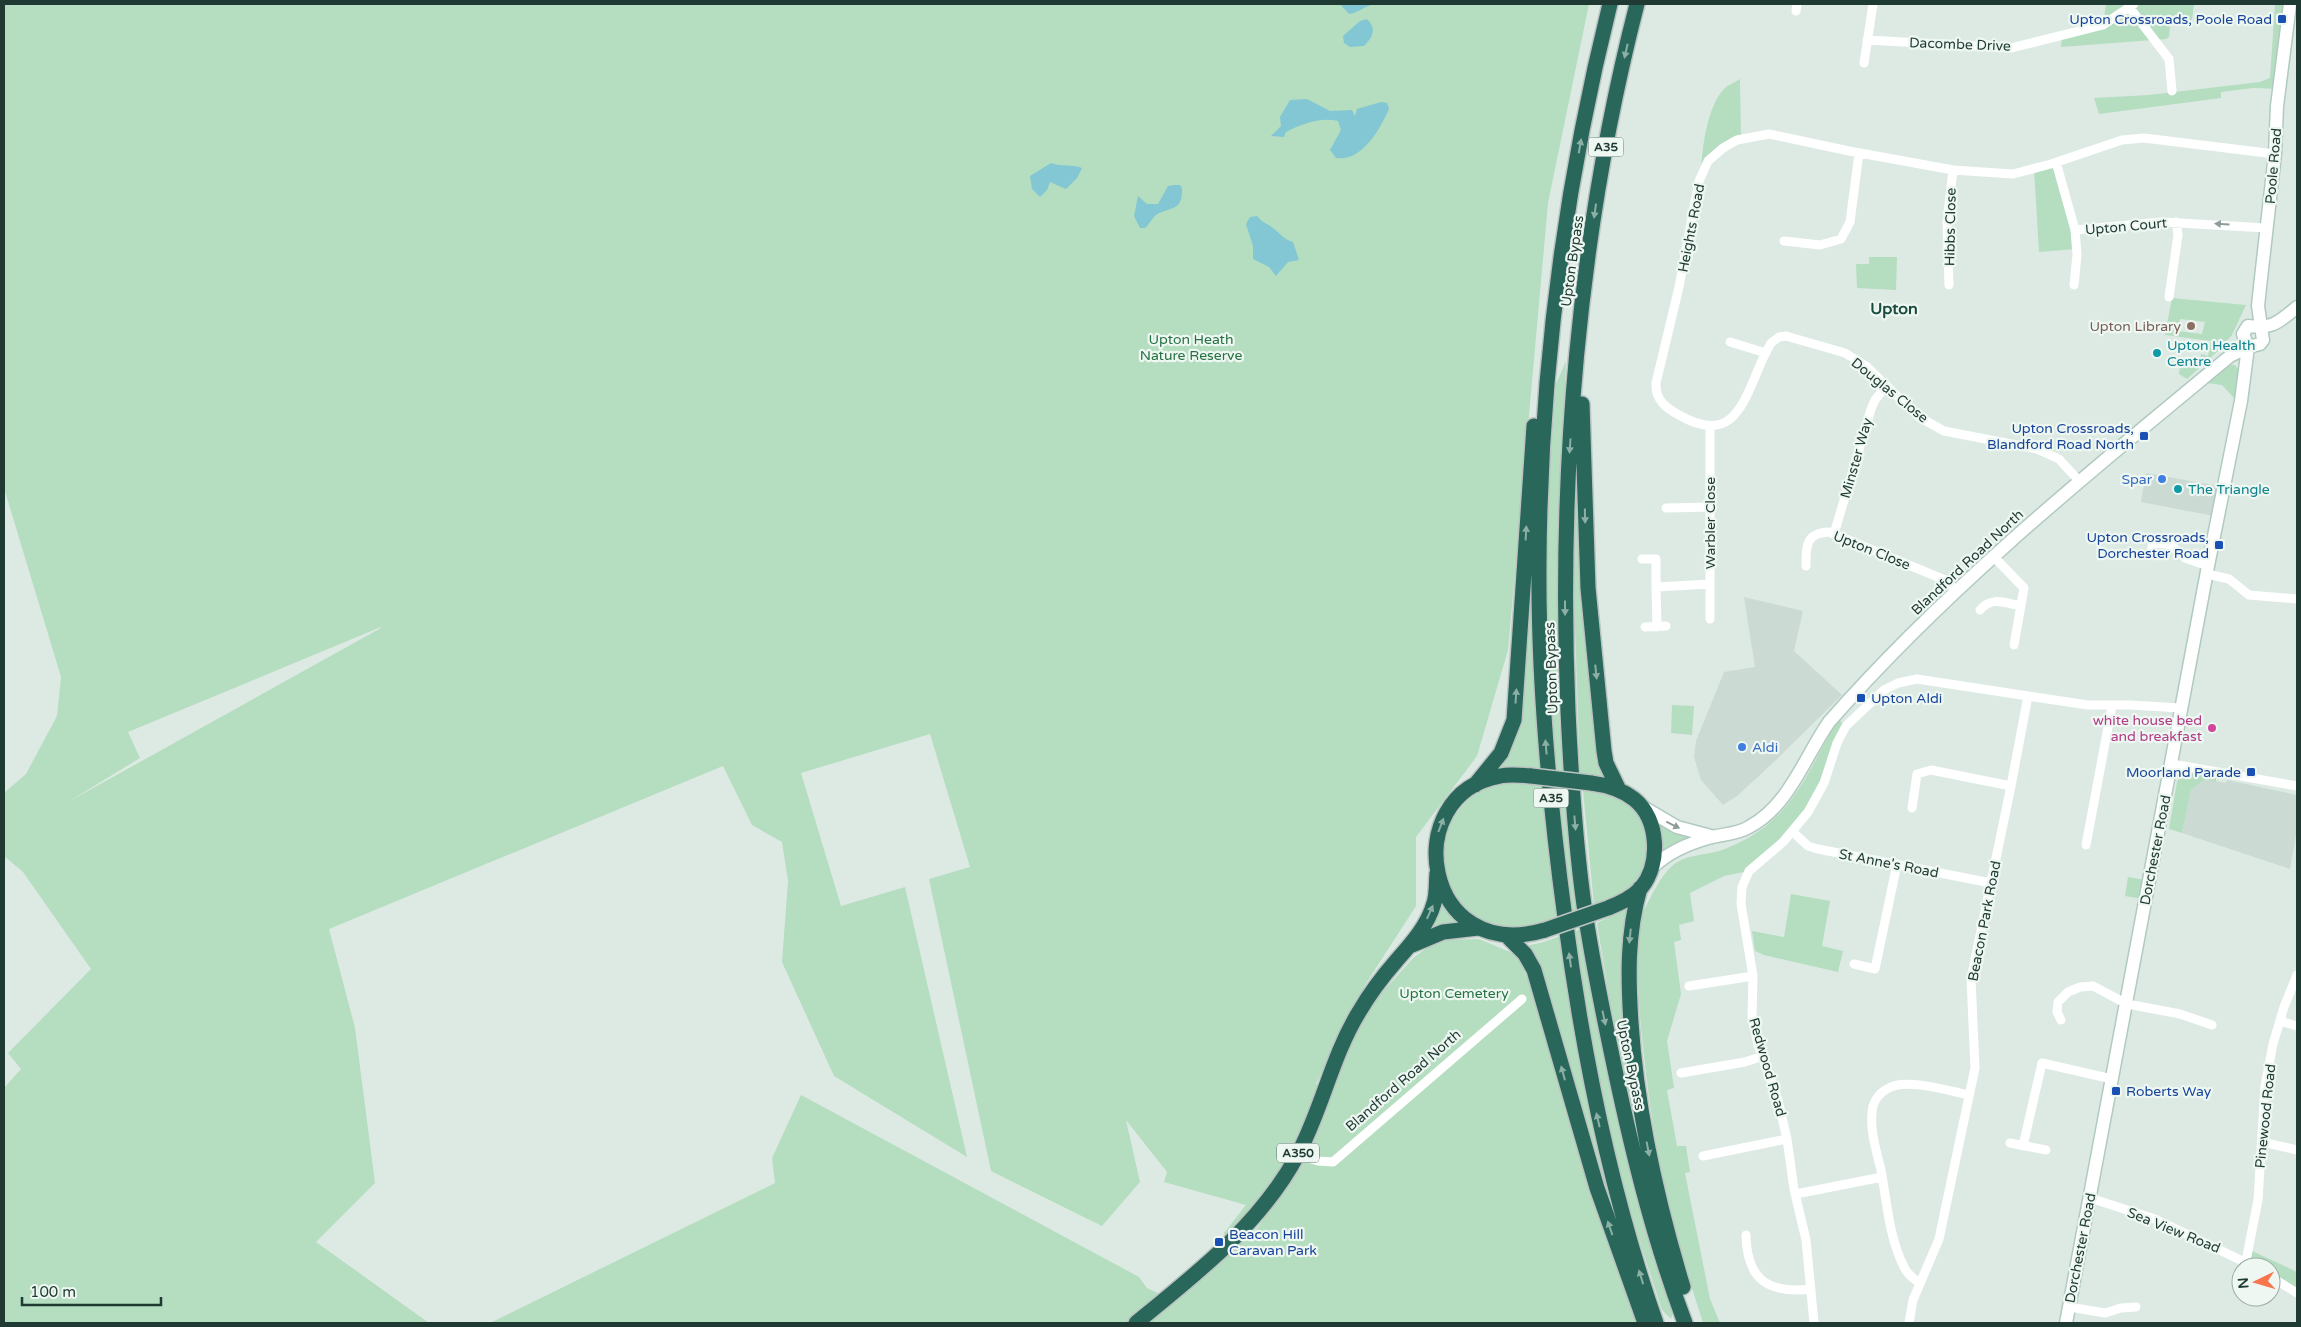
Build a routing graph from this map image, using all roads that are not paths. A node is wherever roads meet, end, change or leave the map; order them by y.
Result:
1 (1610, 4) edge
2 (1637, 4) edge
3 (1873, 4) edge
4 (2290, 4) edge
5 (2132, 6) edge
6 (1867, 40) junction
7 (1864, 63) dead end
8 (2172, 91) dead end
9 (1859, 153) junction
10 (2275, 154) junction
11 (2056, 162) junction
12 (1953, 170) junction
13 (2176, 222) junction
14 (2266, 228) junction
15 (2075, 230) junction
16 (1784, 241) dead end
17 (1561, 263) junction
18 (1949, 285) dead end
19 (2074, 285) dead end
20 (1583, 292) junction
21 (2168, 297) dead end
22 (2297, 307) edge
23 (2261, 328) junction
24 (1730, 342) dead end
25 (2248, 347) junction
26 (1766, 353) junction
27 (1886, 386) junction
28 (1710, 427) junction
29 (2080, 482) junction
30 (1710, 506) junction
31 (1666, 508) dead end
32 (1834, 534) junction
33 (2151, 552) dead end
34 (1642, 558) dead end
35 (1995, 558) junction
36 (1806, 566) dead end
37 (2207, 570) junction
38 (1710, 584) junction
39 (1656, 587) junction
40 (1957, 591) junction
41 (2297, 599) edge
42 (2021, 606) junction
43 (1980, 610) dead end
44 (1710, 619) dead end
45 (1645, 627) dead end
46 (2014, 645) dead end
47 (2028, 696) junction
48 (2112, 706) junction
49 (2181, 708) junction
50 (2172, 764) junction
51 (1475, 785) junction
52 (2011, 786) junction
53 (2297, 786) edge
54 (1619, 790) junction
55 (1639, 804) junction
56 (1912, 808) dead end
57 (1793, 832) junction
58 (1712, 837) junction
59 (2086, 845) dead end
60 (1897, 864) junction
61 (1652, 868) junction
62 (1437, 873) junction
63 (1991, 883) junction
64 (1640, 888) junction
65 (1478, 928) junction
66 (1506, 935) junction
67 (1410, 946) junction
68 (1854, 964) dead end
69 (2297, 974) edge
70 (1753, 976) junction
71 (1689, 986) dead end
72 (1522, 999) dead end
73 (2127, 1004) junction
74 (2061, 1020) dead end
75 (2280, 1021) junction
76 (2212, 1025) dead end
77 (2297, 1026) edge
78 (1763, 1056) junction
79 (1681, 1073) dead end
80 (2112, 1079) junction
81 (1970, 1095) junction
82 (1787, 1139) junction
83 (2262, 1142) junction
84 (2010, 1143) dead end
85 (2023, 1146) junction
86 (2046, 1150) dead end
87 (2297, 1150) edge
88 (1298, 1155) junction
89 (1703, 1156) dead end
90 (1882, 1178) junction
91 (1796, 1194) junction
92 (2090, 1198) junction
93 (1746, 1235) dead end
94 (2237, 1257) edge
95 (2247, 1257) edge
96 (1920, 1283) junction
97 (2281, 1283) edge
98 (1811, 1289) junction
99 (2297, 1293) edge
100 (2069, 1307) junction
101 (2136, 1307) dead end
102 (1136, 1323) edge
103 (1646, 1323) edge
104 (1656, 1323) edge
105 (1685, 1323) edge
106 (1693, 1323) edge
107 (1814, 1323) edge
108 (1909, 1323) edge
109 (2066, 1323) edge

17 -> 1 highway, Upton Bypass / A35
2 -> 20 highway, Upton Bypass / A35
3 - 6 street
4 - 10 main road, Poole Road
5 - 6 street, Dacombe Drive
5 - 8 street
6 - 7 street
9 - 12 street, Heights Road
9 - 16 street
9 - 28 street, Heights Road
10 - 11 street, Heights Road
10 - 14 main road, Poole Road
11 - 12 street, Heights Road
11 - 15 street
12 - 18 street, Hibbs Close
14 -> 13 street, Upton Court
13 - 15 street, Upton Court
13 - 21 street, Upton Court
14 - 23 main road, Poole Road
15 - 19 street
51 -> 17 highway, A35
104 -> 17 highway, Upton Bypass / A35
20 -> 54 highway, A35
20 -> 105 highway, Upton Bypass / A35
22 - 23 main road
23 - 25 main road, Blandford Road North
24 - 26 street
25 - 29 main road, Blandford Road North
25 - 37 main road, Dorchester Road
26 - 27 street, Douglas Close
26 - 28 street, Douglas Close
27 - 29 street, Douglas Close
27 - 32 street, Minster Way
28 - 30 street, Warbler Close
29 - 35 main road, Blandford Road North
30 - 31 street
30 - 38 street, Warbler Close
32 - 36 street, Upton Close
32 - 40 street, Upton Close
33 - 37 street
34 - 39 street
35 - 40 main road, Blandford Road North
35 - 42 street
37 - 41 street
37 - 49 main road, Dorchester Road
38 - 39 street
38 - 44 street, Warbler Close
39 - 45 street
40 - 58 main road, Blandford Road North
42 - 43 street
42 - 46 street
47 - 48 street
47 - 52 street, Beacon Park Road
47 - 57 street, Redwood Road
48 - 49 street
48 - 59 street
49 - 50 main road, Dorchester Road
50 - 53 street
50 - 73 main road, Dorchester Road
51 - 54 highway, bridge
62 -> 51 highway
52 - 56 street
52 - 63 street, Beacon Park Road
54 - 55 highway
55 -> 58 main road, Blandford Road North
55 - 61 highway
57 - 60 street, St Anne's Road
57 - 70 street, Redwood Road
58 - 61 main road, Blandford Road North
60 - 63 street, St Anne's Road
60 - 68 street
61 - 64 highway
62 - 65 highway
67 -> 62 highway, A350
63 - 81 street, Beacon Park Road
64 - 66 highway, bridge
64 -> 106 highway
65 - 66 highway
65 - 67 highway, A350
103 -> 66 highway
67 - 88 highway, A350
69 - 75 street, Pinewood Road
70 - 71 street
70 - 78 street, Redwood Road
72 - 88 street, Blandford Road North
73 - 74 street
73 - 76 street
73 - 80 main road, Dorchester Road
75 - 77 street
75 - 83 street, Pinewood Road
78 - 79 street
78 - 82 street, Redwood Road
80 - 85 street
80 - 92 main road, Dorchester Road
81 - 90 street
81 - 96 street, Beacon Park Road
82 - 89 street
82 - 91 street, Redwood Road
83 - 87 street
83 - 95 street, Pinewood Road
84 - 85 street
85 - 86 street
88 - 102 highway, A350
90 - 91 street
90 - 96 street
91 - 98 street, Redwood Road
92 - 94 street, Sea View Road
92 - 100 main road, Dorchester Road
93 - 98 street
96 - 108 street, Beacon Park Road
97 - 99 street
98 - 107 street, Redwood Road
100 - 101 street
100 - 109 main road, Dorchester Road

